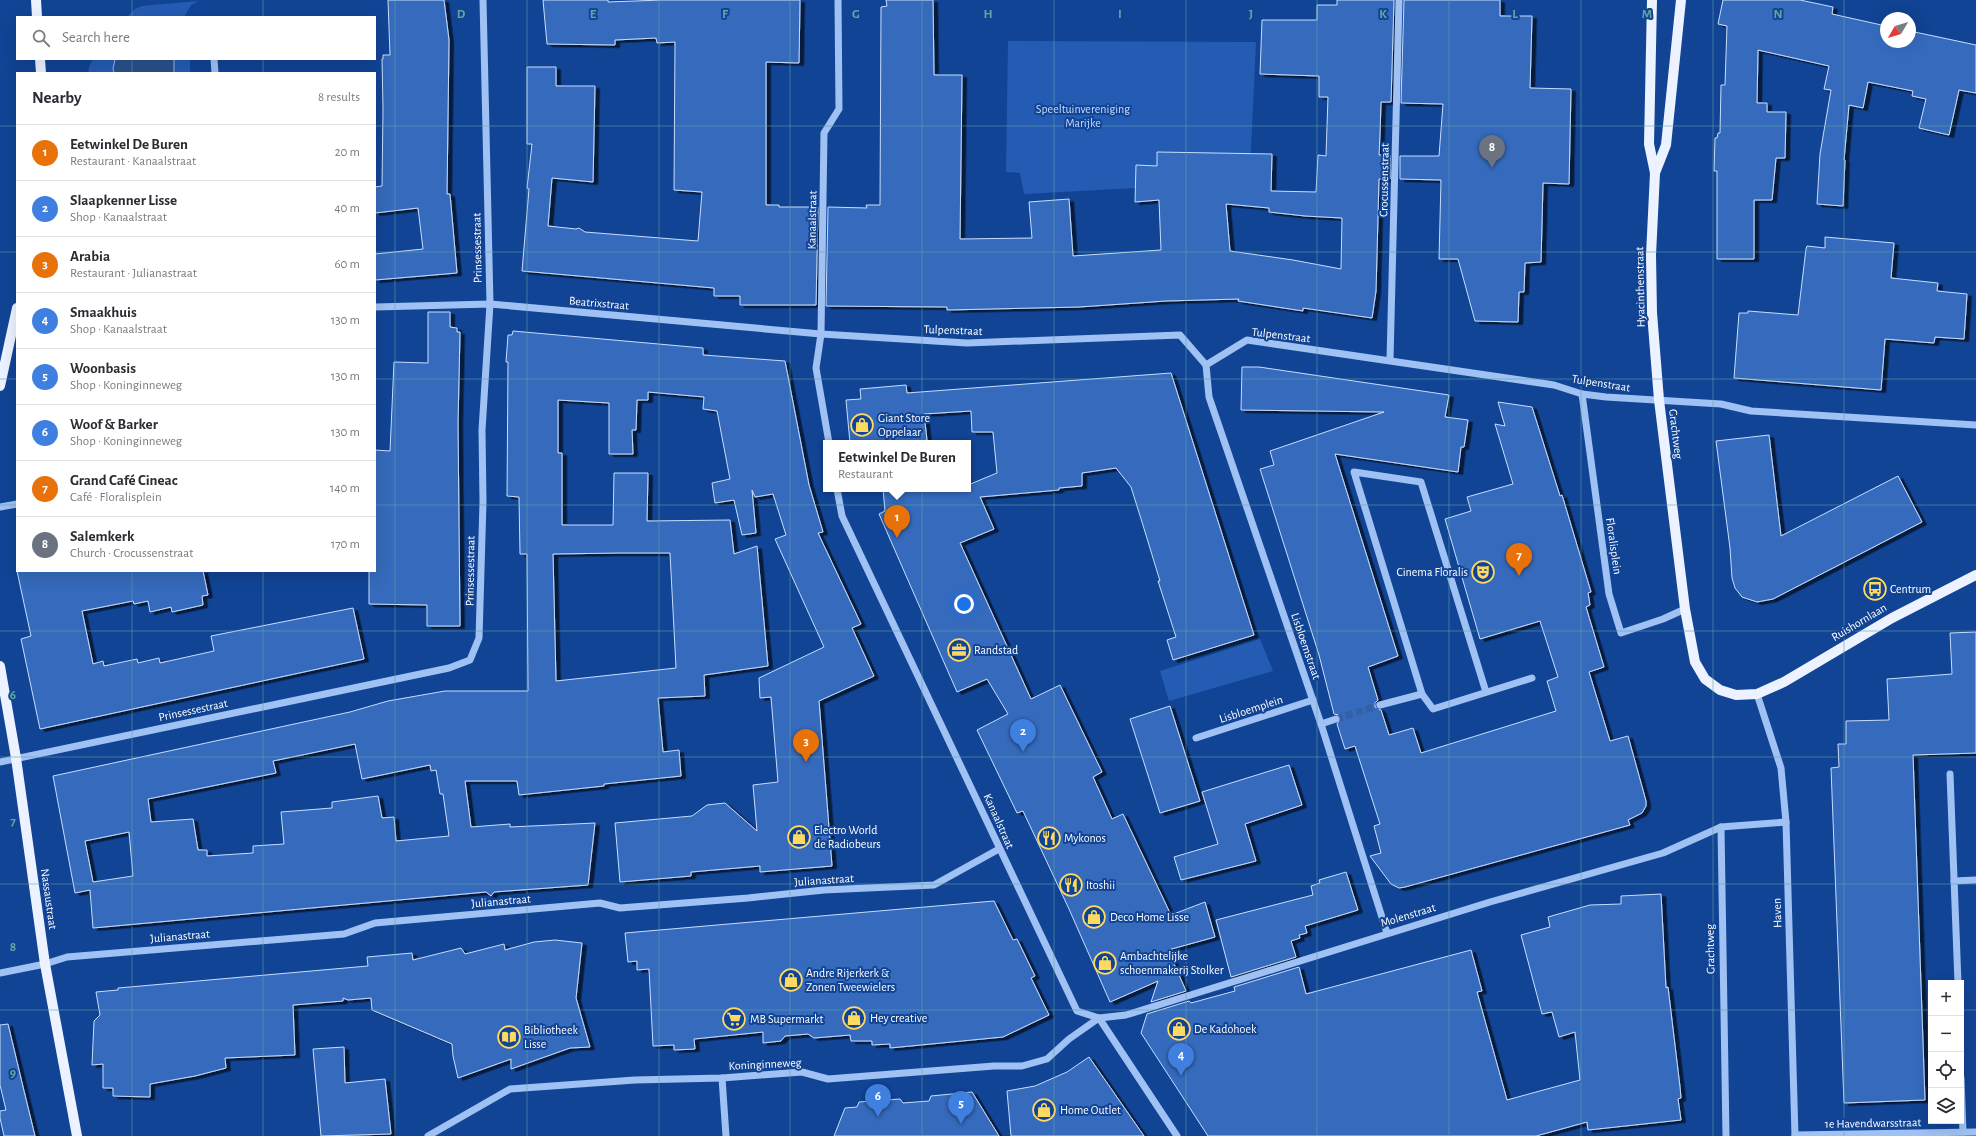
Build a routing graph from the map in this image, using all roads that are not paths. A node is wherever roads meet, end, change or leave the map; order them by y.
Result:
1 (36, 0) edge
2 (483, 0) edge
3 (838, 0) edge
4 (1400, 0) edge
5 (1652, 0) edge
6 (1681, 0) edge
7 (37, 16) edge
8 (40, 60) edge
9 (214, 60) edge
10 (41, 72) edge
11 (215, 72) edge
12 (1655, 173) junction
13 (490, 304) junction
14 (376, 307) edge
15 (16, 313) edge
16 (821, 334) junction
17 (1390, 360) junction
18 (1206, 365) junction
19 (0, 386) edge
20 (1582, 394) junction
21 (1659, 400) junction
22 (1976, 425) edge
23 (828, 440) edge
24 (838, 492) edge
25 (16, 504) edge
26 (0, 507) edge
27 (1976, 575) edge
28 (1685, 609) junction
29 (0, 666) edge
30 (1532, 678) dead end
31 (1486, 692) junction
32 (1422, 694) junction
33 (1757, 694) junction
34 (1313, 700) junction
35 (1380, 705) tunnel mouth
36 (1336, 719) tunnel mouth
37 (1321, 724) junction
38 (1196, 738) dead end
39 (16, 758) junction
40 (0, 762) edge
41 (1950, 774) dead end
42 (1786, 822) junction
43 (1721, 827) junction
44 (999, 849) junction
45 (1976, 880) edge
46 (1954, 881) junction
47 (1388, 933) junction
48 (45, 964) junction
49 (0, 973) edge
50 (1958, 980) edge
51 (1100, 1018) junction
52 (722, 1078) junction
53 (1961, 1088) edge
54 (1963, 1132) junction
55 (1976, 1132) edge
56 (1795, 1135) edge
57 (77, 1136) edge
58 (428, 1136) edge
59 (726, 1136) edge
60 (1177, 1136) edge
61 (1726, 1136) edge

1 - 7 main road
2 - 13 street, Prinsessestraat
3 - 16 street, Kanaalstraat
4 - 17 street, Crocussenstraat
5 - 12 main road, Hyacinthenstraat
6 - 12 main road, Hyacinthenstraat
8 - 10 main road
9 - 11 street
12 - 21 main road, Hyacinthenstraat
13 - 14 street, Beatrixstraat
13 - 16 street, Beatrixstraat
13 - 39 street, Prinsessestraat
15 - 19 main road
16 - 18 street, Tulpenstraat
16 - 23 street, Kanaalstraat
17 - 18 street, Tulpenstraat
17 - 20 street, Tulpenstraat
18 - 34 street, Lisbloemstraat
20 - 21 street, Tulpenstraat
20 - 28 street, Floralisplein
21 - 22 street, Grachtweg
21 - 28 main road, Grachtweg
24 - 44 street, Kanaalstraat
25 - 26 street
27 - 33 main road, Ruishornlaan
28 - 33 main road, Grachtweg
29 - 39 main road, Nassaustraat
30 - 31 street
31 - 32 street
31 - 32 street
32 - 35 street
33 - 42 street, Haven
34 - 37 street, Lisbloemstraat
34 - 38 street, Lisbloemplein
36 - 37 street
37 - 47 street, Lisbloemstraat
39 - 40 street, Prinsessestraat
39 - 48 main road, Nassaustraat
41 - 46 street
42 - 43 street
42 - 56 street, Haven
43 - 47 street, Molenstraat
43 - 61 street, Grachtweg
44 - 48 street, Julianastraat
44 - 51 street, Kanaalstraat
45 - 46 street
46 - 50 street
47 - 51 street, Molenstraat
48 - 49 street, Julianastraat
48 - 57 main road, Nassaustraat
51 - 52 street, Koninginneweg
51 - 60 street
52 - 58 street, Koninginneweg
52 - 59 street
53 - 54 street
54 - 55 street, 1e Havendwarsstraat
54 - 56 street, 1e Havendwarsstraat

